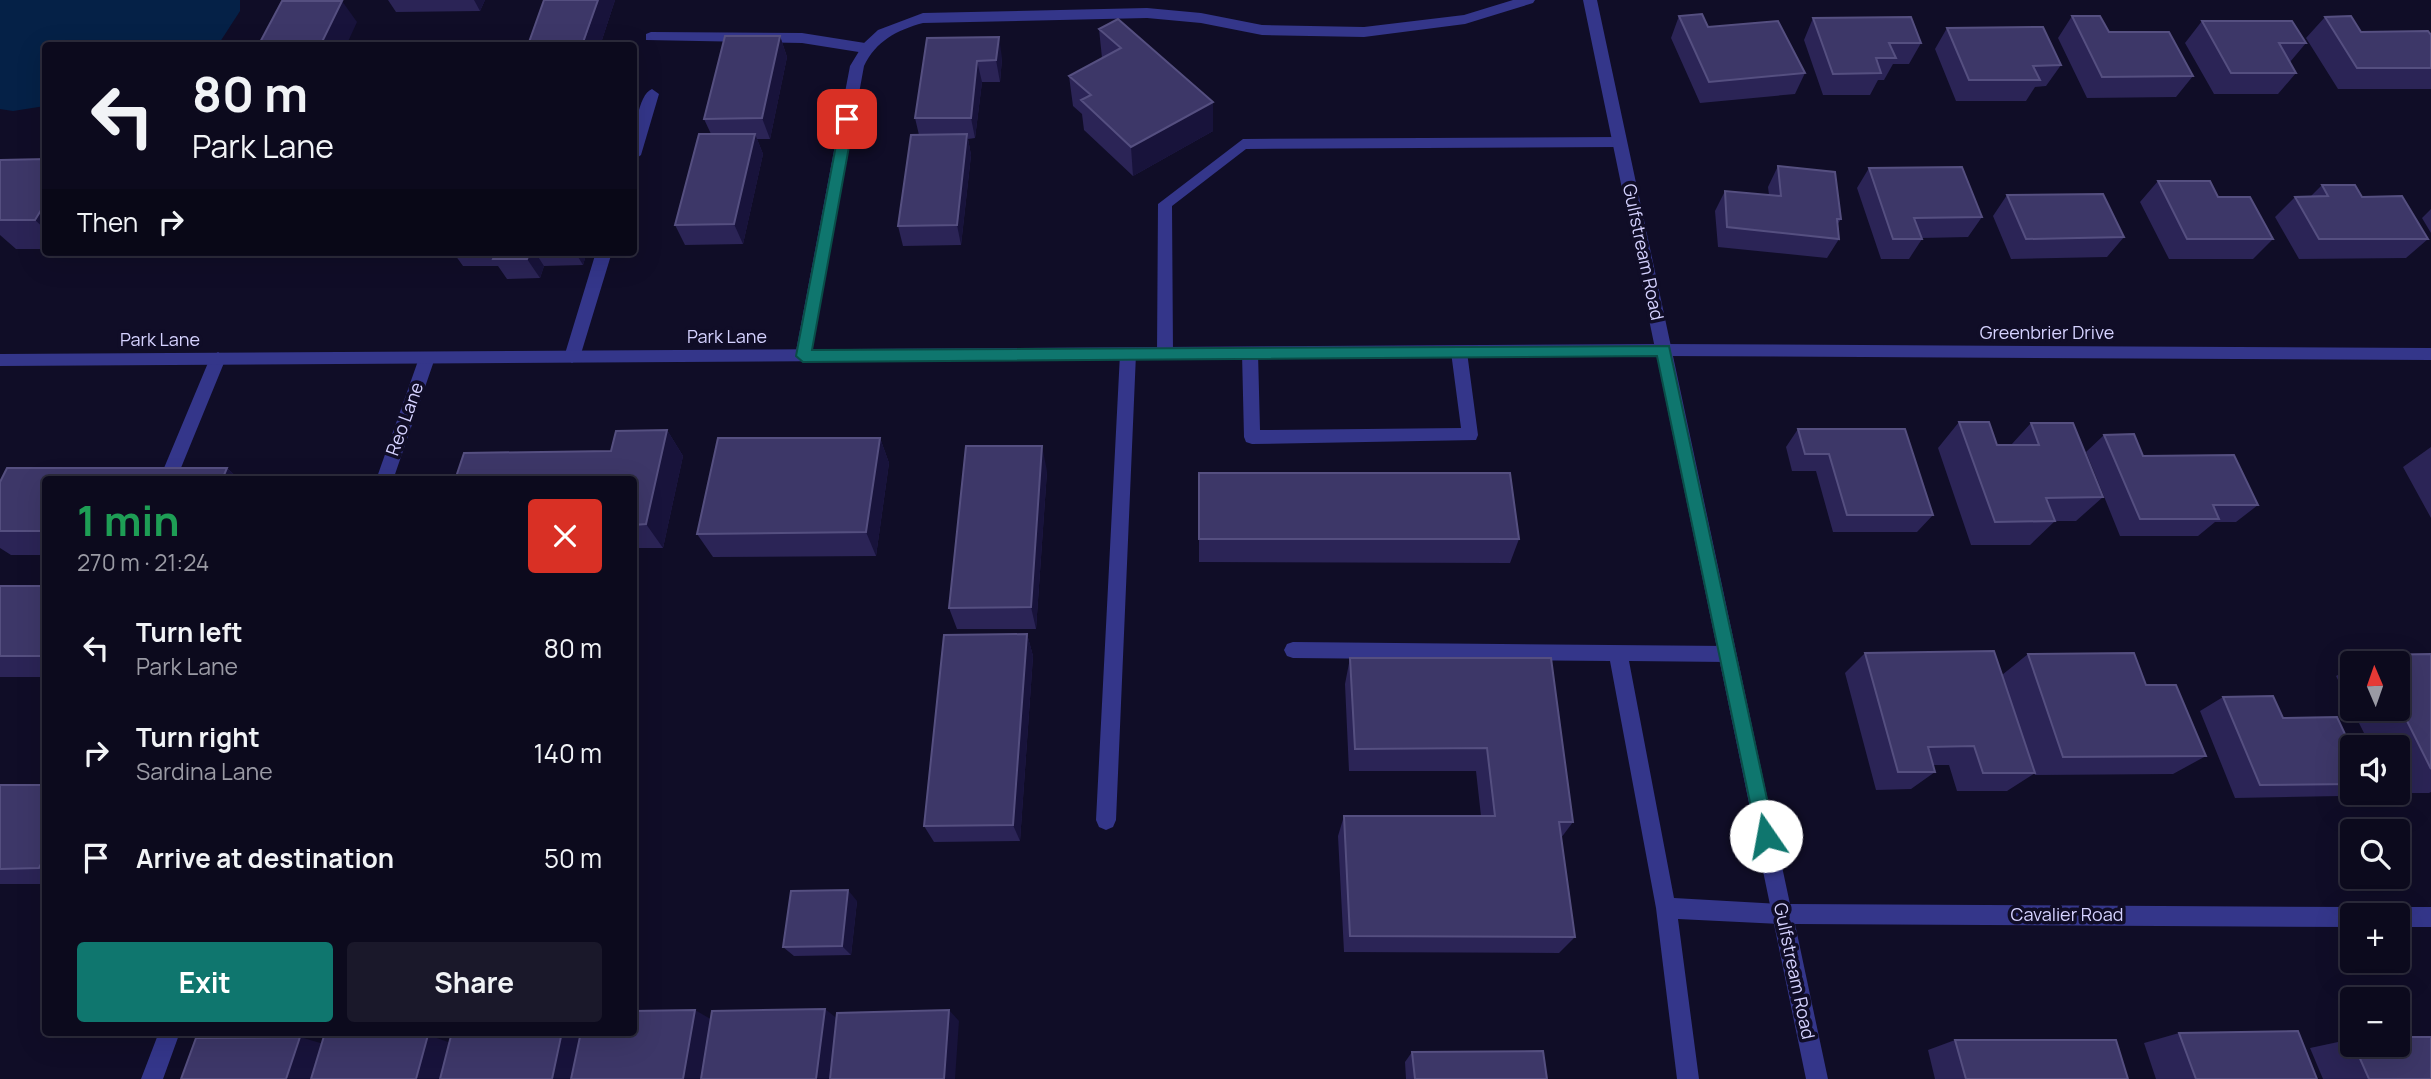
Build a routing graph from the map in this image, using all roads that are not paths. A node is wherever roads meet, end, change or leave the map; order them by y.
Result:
1 (1528, 0) edge
2 (1590, 0) edge
3 (651, 37) dead end
4 (865, 48) junction
5 (652, 94) dead end
6 (1620, 142) junction
7 (637, 145) edge
8 (603, 256) edge
9 (1663, 350) junction
10 (1459, 352) junction
11 (1165, 353) junction
12 (1250, 353) junction
13 (1128, 354) junction
14 (2431, 354) edge
15 (803, 356) junction
16 (572, 357) junction
17 (218, 358) junction
18 (427, 358) junction
19 (0, 360) edge
20 (169, 476) edge
21 (385, 476) edge
22 (1293, 650) dead end
23 (1618, 653) junction
24 (1727, 654) junction
25 (1106, 820) dead end
26 (1666, 908) junction
27 (1782, 914) junction
28 (2340, 917) edge
29 (2410, 917) edge
30 (2431, 917) edge
31 (168, 1036) edge
32 (152, 1079) edge
33 (1688, 1079) edge
34 (1817, 1079) edge

1 - 4 street
2 - 6 street, Gulfstream Road
3 - 4 street
4 - 15 street
5 - 7 street
6 - 9 street, Gulfstream Road
6 - 11 street
8 - 16 street
9 - 10 street, Park Lane
9 - 14 street, Greenbrier Drive
9 - 24 street, Gulfstream Road
10 - 12 street, Park Lane
10 - 12 street
11 - 12 street, Park Lane
11 - 13 street, Park Lane
13 - 15 street, Park Lane
13 - 25 street
15 - 16 street, Park Lane
16 - 18 street, Park Lane
17 - 18 street, Park Lane
17 - 19 street, Park Lane
17 - 20 street
18 - 21 street, Reo Lane
22 - 23 street
23 - 24 street
23 - 26 street
24 - 27 street, Gulfstream Road
26 - 27 street, Cavalier Road
26 - 33 street
27 - 28 street, Cavalier Road
27 - 34 street, Gulfstream Road
29 - 30 street
31 - 32 street

